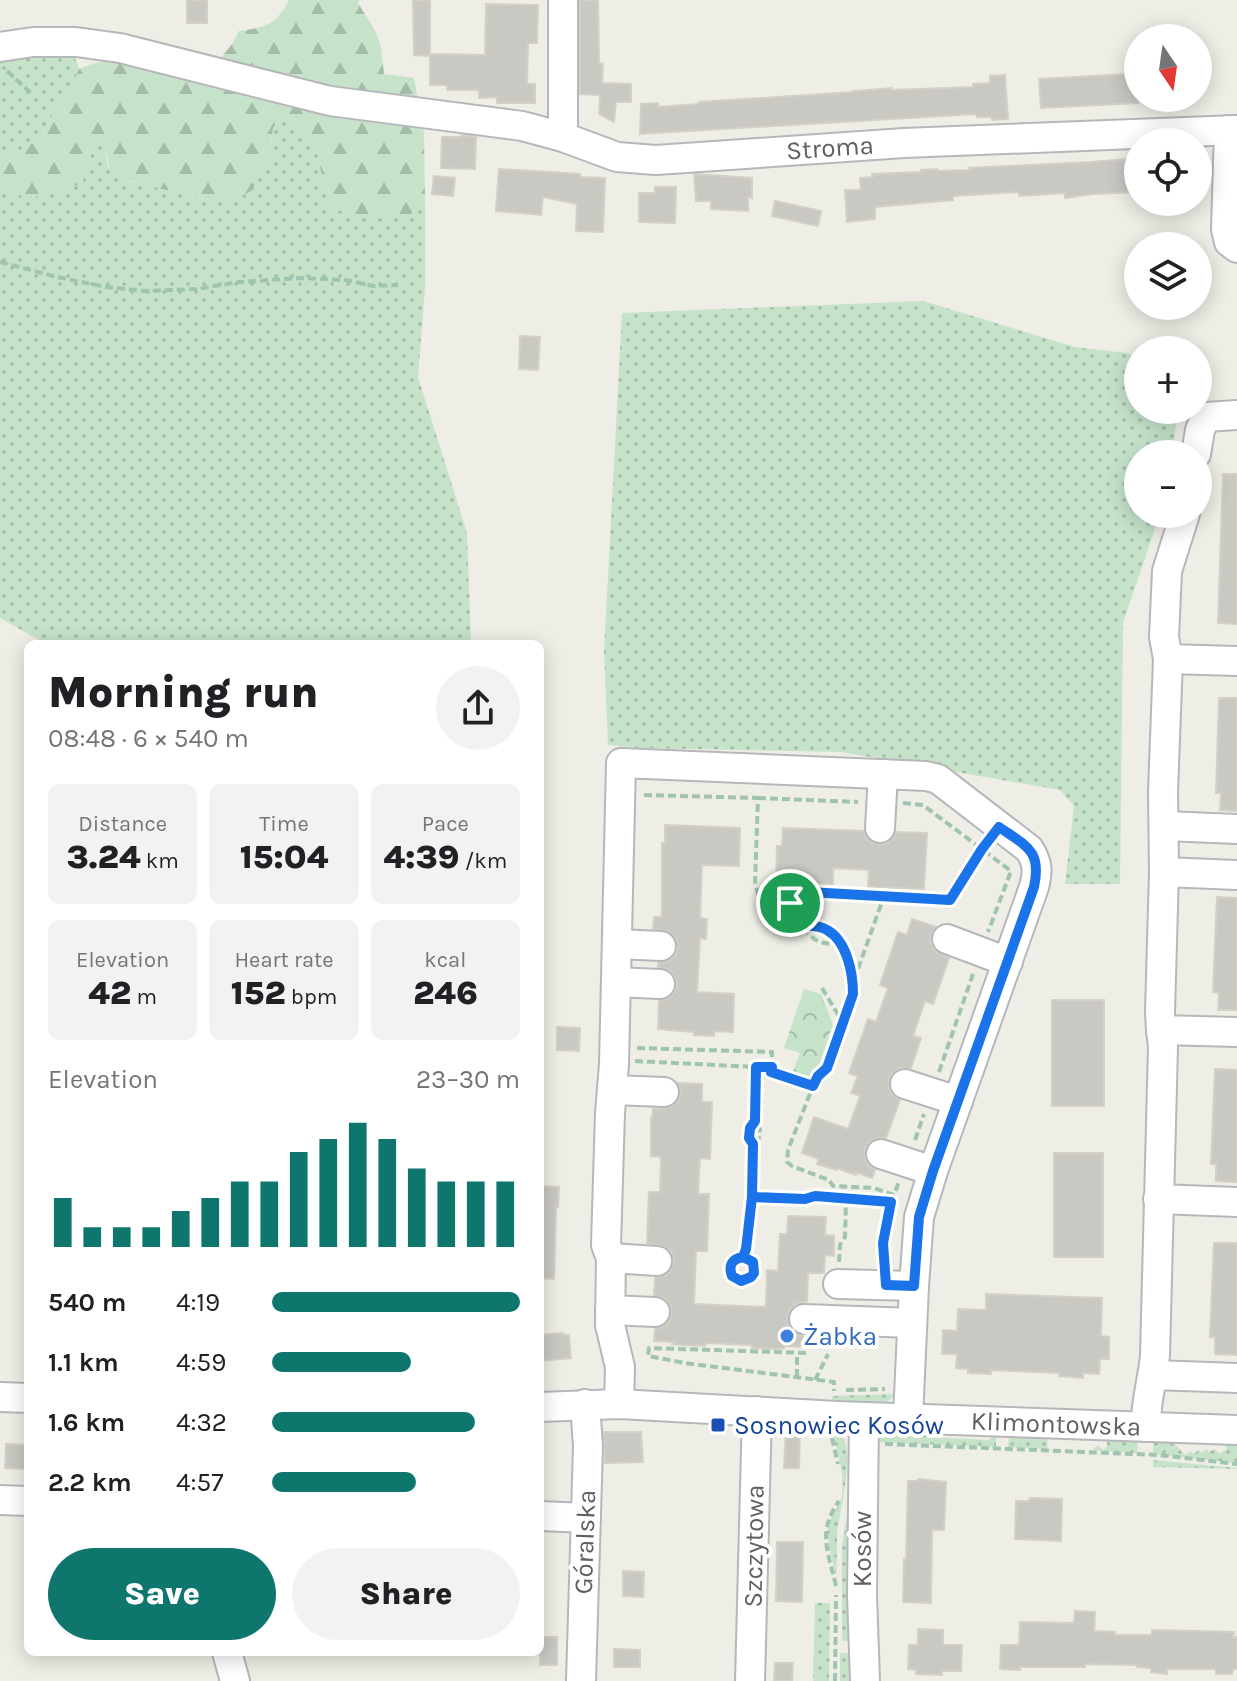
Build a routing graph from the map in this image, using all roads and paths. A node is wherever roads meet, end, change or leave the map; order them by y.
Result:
1 (563, 0) edge
2 (0, 47) edge
3 (0, 64) edge
4 (33, 95) dead end
5 (1233, 130) edge
6 (563, 137) junction
7 (1237, 248) edge
8 (0, 262) edge
9 (398, 285) dead end
10 (1237, 415) edge
11 (1198, 440) edge
12 (1181, 528) edge
13 (1168, 659) junction
14 (1237, 661) edge
15 (883, 774) junction
16 (637, 795) dead end
17 (1165, 826) junction
18 (999, 827) junction
19 (880, 828) dead end
20 (1237, 829) edge
21 (1164, 872) junction
22 (1237, 875) edge
23 (884, 896) junction
24 (790, 903) junction
25 (803, 926) junction
26 (947, 939) dead end
27 (617, 944) junction
28 (842, 945) junction
29 (661, 946) dead end
30 (1008, 962) junction
31 (616, 982) junction
32 (853, 983) junction
33 (660, 984) dead end
34 (822, 988) dead end
35 (843, 1023) junction
36 (1161, 1030) junction
37 (1237, 1032) edge
38 (614, 1054) junction
39 (756, 1067) junction
40 (772, 1067) junction
41 (905, 1084) dead end
42 (813, 1086) junction
43 (612, 1090) junction
44 (664, 1092) dead end
45 (958, 1101) junction
46 (755, 1121) junction
47 (753, 1144) junction
48 (881, 1154) dead end
49 (933, 1171) junction
50 (894, 1195) dead end
51 (752, 1197) junction
52 (846, 1198) junction
53 (1158, 1199) junction
54 (1237, 1202) edge
55 (743, 1257) junction
56 (611, 1258) junction
57 (657, 1261) dead end
58 (838, 1284) joint
59 (900, 1286) junction
60 (610, 1310) junction
61 (655, 1312) dead end
62 (804, 1319) dead end
63 (912, 1323) junction
64 (797, 1353) junction
65 (806, 1353) dead end
66 (828, 1354) dead end
67 (1154, 1375) junction
68 (797, 1377) junction
69 (1237, 1378) edge
70 (815, 1380) junction
71 (834, 1391) dead end
72 (0, 1397) edge
73 (24, 1398) edge
74 (585, 1404) junction
75 (619, 1404) junction
76 (544, 1407) edge
77 (757, 1411) junction
78 (864, 1417) junction
79 (908, 1418) junction
80 (1146, 1427) junction
81 (829, 1428) dead end
82 (1237, 1430) edge
83 (882, 1444) dead end
84 (1237, 1464) edge
85 (839, 1472) dead end
86 (840, 1491) dead end
87 (0, 1500) edge
88 (24, 1501) edge
89 (544, 1516) edge
90 (586, 1518) junction
91 (228, 1656) edge
92 (235, 1681) edge
93 (581, 1681) edge
94 (750, 1681) edge
95 (835, 1681) edge
96 (865, 1681) edge

1 - 6 street
2 - 6 street, Stroma
3 - 4 path
5 - 6 street, Stroma
5 - 7 street
8 - 9 path
10 - 11 street
12 - 13 street
13 - 14 street
13 - 17 street
15 - 18 street
15 - 19 street
15 - 27 street
16 - 24 path
17 - 20 street
17 - 21 street
18 - 23 path
18 - 30 street
21 - 22 street
21 - 36 street
23 - 24 path
23 - 32 path
24 - 25 path
25 - 28 path
25 - 28 path
26 - 30 street
27 - 29 street
27 - 31 street
28 - 32 path
30 - 45 street
31 - 33 street
31 - 38 street
32 - 35 path
34 - 35 path
35 - 42 path
36 - 37 street
36 - 53 street
38 - 39 path
38 - 40 path
38 - 43 street
39 - 40 path
39 - 46 path
40 - 42 path
41 - 45 street
42 - 50 path
43 - 44 street
43 - 56 street
45 - 49 street
46 - 47 path
46 - 47 path
47 - 51 path
48 - 49 street
49 - 59 street
51 - 52 path
51 - 55 path
52 - 58 path
52 - 59 path
53 - 54 street
53 - 67 street
55 - 55 path
56 - 57 street
56 - 60 street
58 - 59 street
59 - 63 street
60 - 61 street
60 - 75 street
62 - 63 street
63 - 79 street
64 - 65 path
64 - 68 path
64 - 68 path
66 - 70 path
67 - 69 street
67 - 80 street
68 - 70 path
70 - 71 path
72 - 73 street
74 - 75 street, Klimontowska
74 - 76 street, Klimontowska
74 - 90 street, Góralska
75 - 77 street, Klimontowska
77 - 78 street, Klimontowska
77 - 94 street, Szczytowa
78 - 79 street, Klimontowska
78 - 96 street, Kosów
79 - 80 street, Klimontowska
80 - 82 street, Klimontowska
81 - 85 path
83 - 84 path
86 - 95 path
87 - 88 street
89 - 90 street
90 - 93 street, Góralska
91 - 92 street

